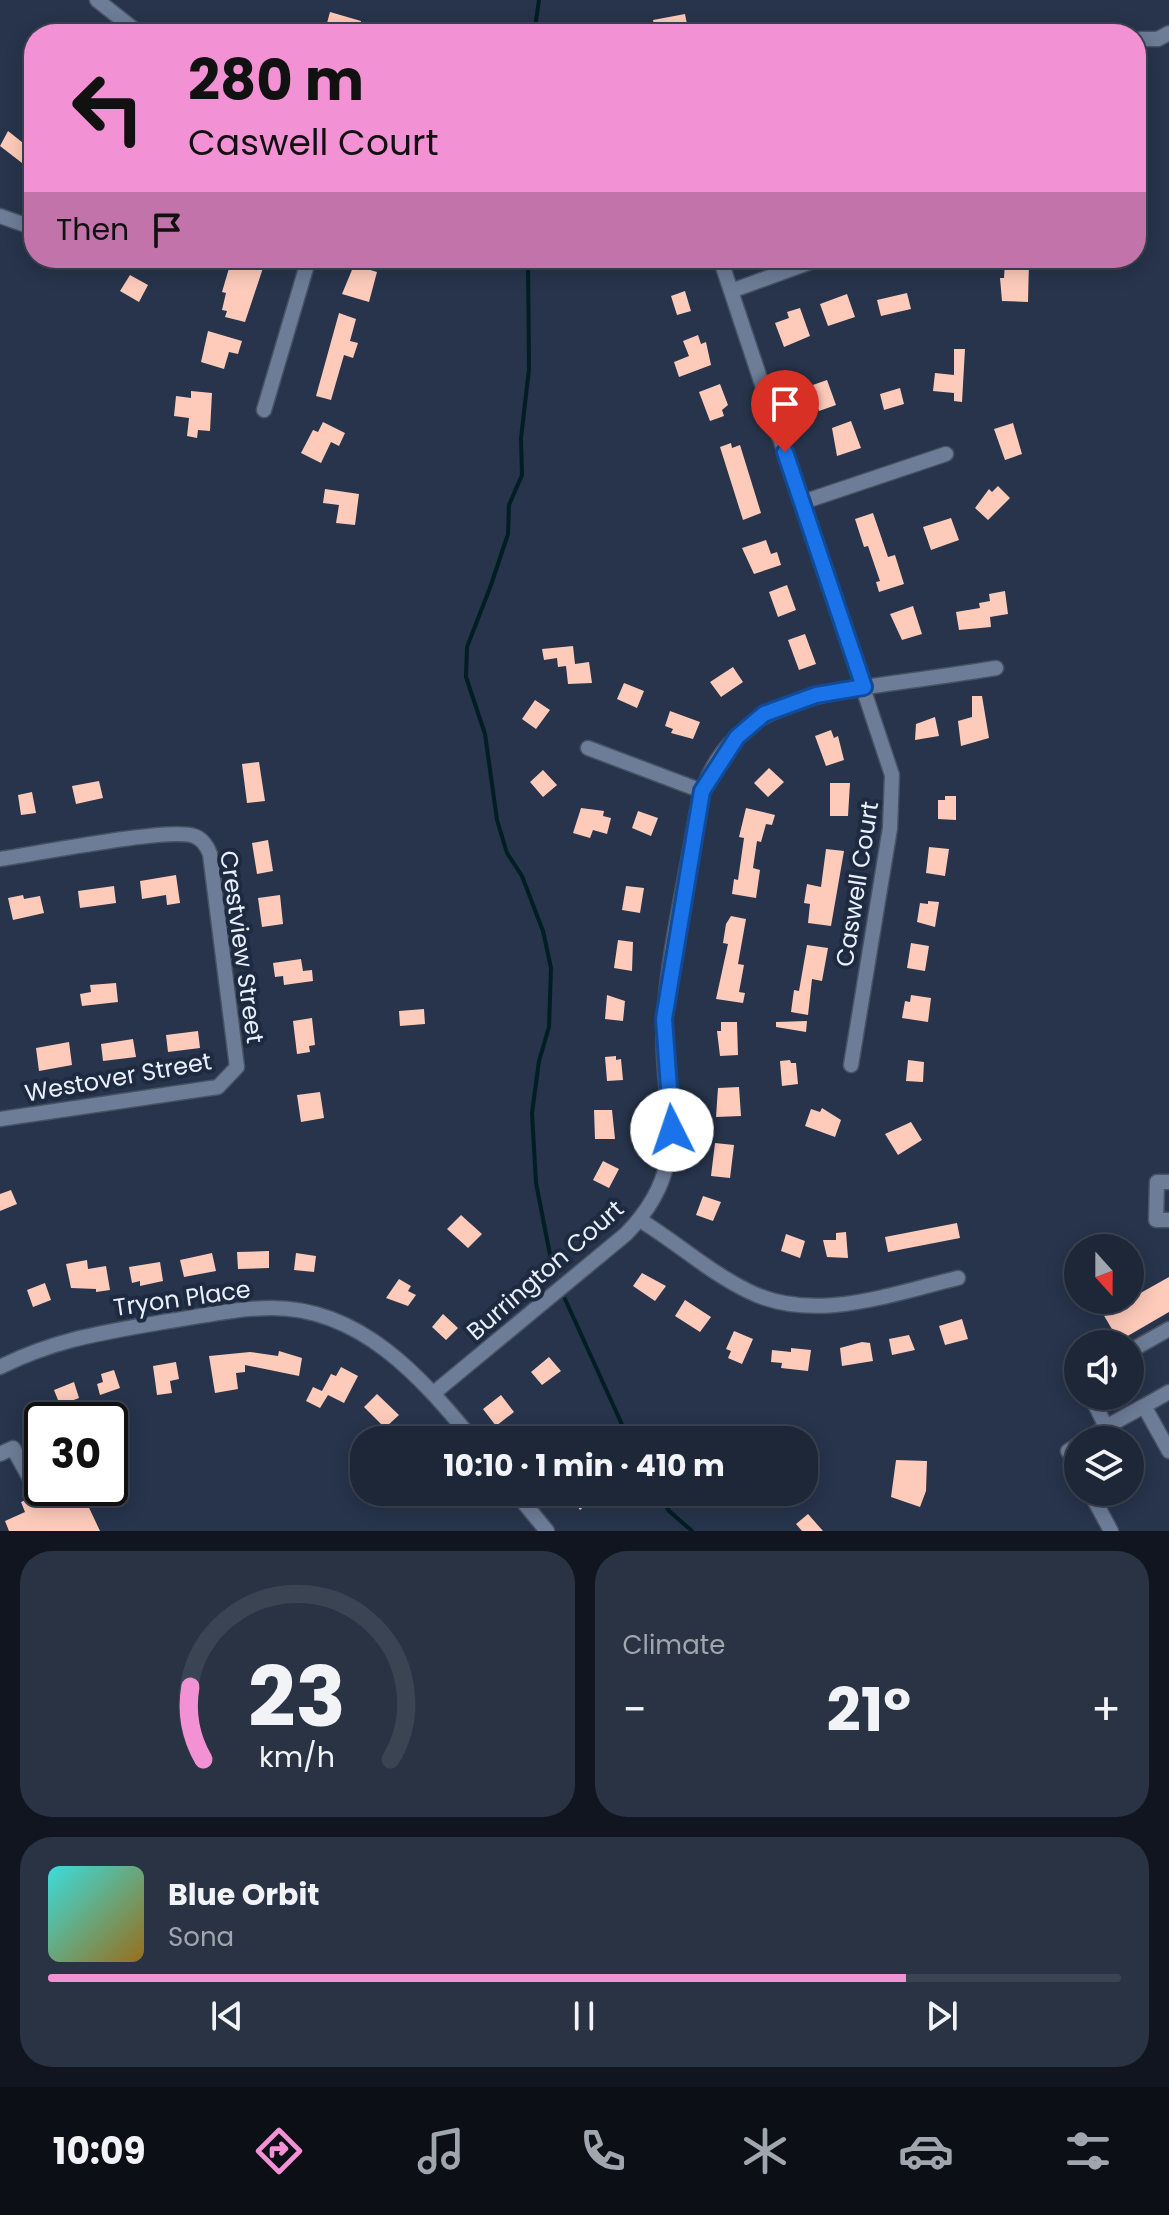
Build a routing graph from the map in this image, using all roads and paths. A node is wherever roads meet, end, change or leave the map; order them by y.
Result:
1 (97, 0) edge
2 (125, 24) edge
3 (1169, 33) edge
4 (1146, 39) edge
5 (0, 216) edge
6 (24, 224) edge
7 (306, 268) edge
8 (723, 268) edge
9 (794, 268) edge
10 (731, 291) junction
11 (264, 410) dead end
12 (946, 454) dead end
13 (803, 502) junction
14 (996, 668) dead end
15 (864, 687) junction
16 (588, 748) dead end
17 (702, 791) junction
18 (0, 859) edge
19 (851, 1065) dead end
20 (237, 1067) joint
21 (0, 1119) edge
22 (1169, 1182) edge
23 (640, 1220) junction
24 (1169, 1220) edge
25 (958, 1278) dead end
26 (1169, 1329) edge
27 (1144, 1343) edge
28 (0, 1367) edge
29 (435, 1392) junction
30 (1169, 1392) edge
31 (1144, 1406) joint
32 (1137, 1410) edge
33 (462, 1426) edge
34 (1108, 1426) edge
35 (1169, 1451) edge
36 (0, 1454) edge
37 (24, 1468) edge
38 (526, 1506) edge
39 (1098, 1506) edge
40 (547, 1531) edge
41 (1111, 1531) edge

1 - 2 street
3 - 4 street
5 - 6 street
7 - 11 street
8 - 10 street, Caswell Court
9 - 10 street
10 - 13 street, Caswell Court
12 - 13 street
13 - 15 street, Caswell Court
14 - 15 street, Burrington Court
15 - 17 street, Burrington Court
15 - 19 street, Caswell Court
16 - 17 street
17 - 23 street, Burrington Court
18 - 20 street, Crestview Street
20 - 21 street, Westover Street
22 - 24 street
23 - 25 street
23 - 29 street, Burrington Court
26 - 27 street
28 - 29 street, Tryon Place
29 - 33 street, Tryon Place
30 - 31 street
31 - 35 street
32 - 34 street
36 - 37 street
38 - 40 street
39 - 41 street

